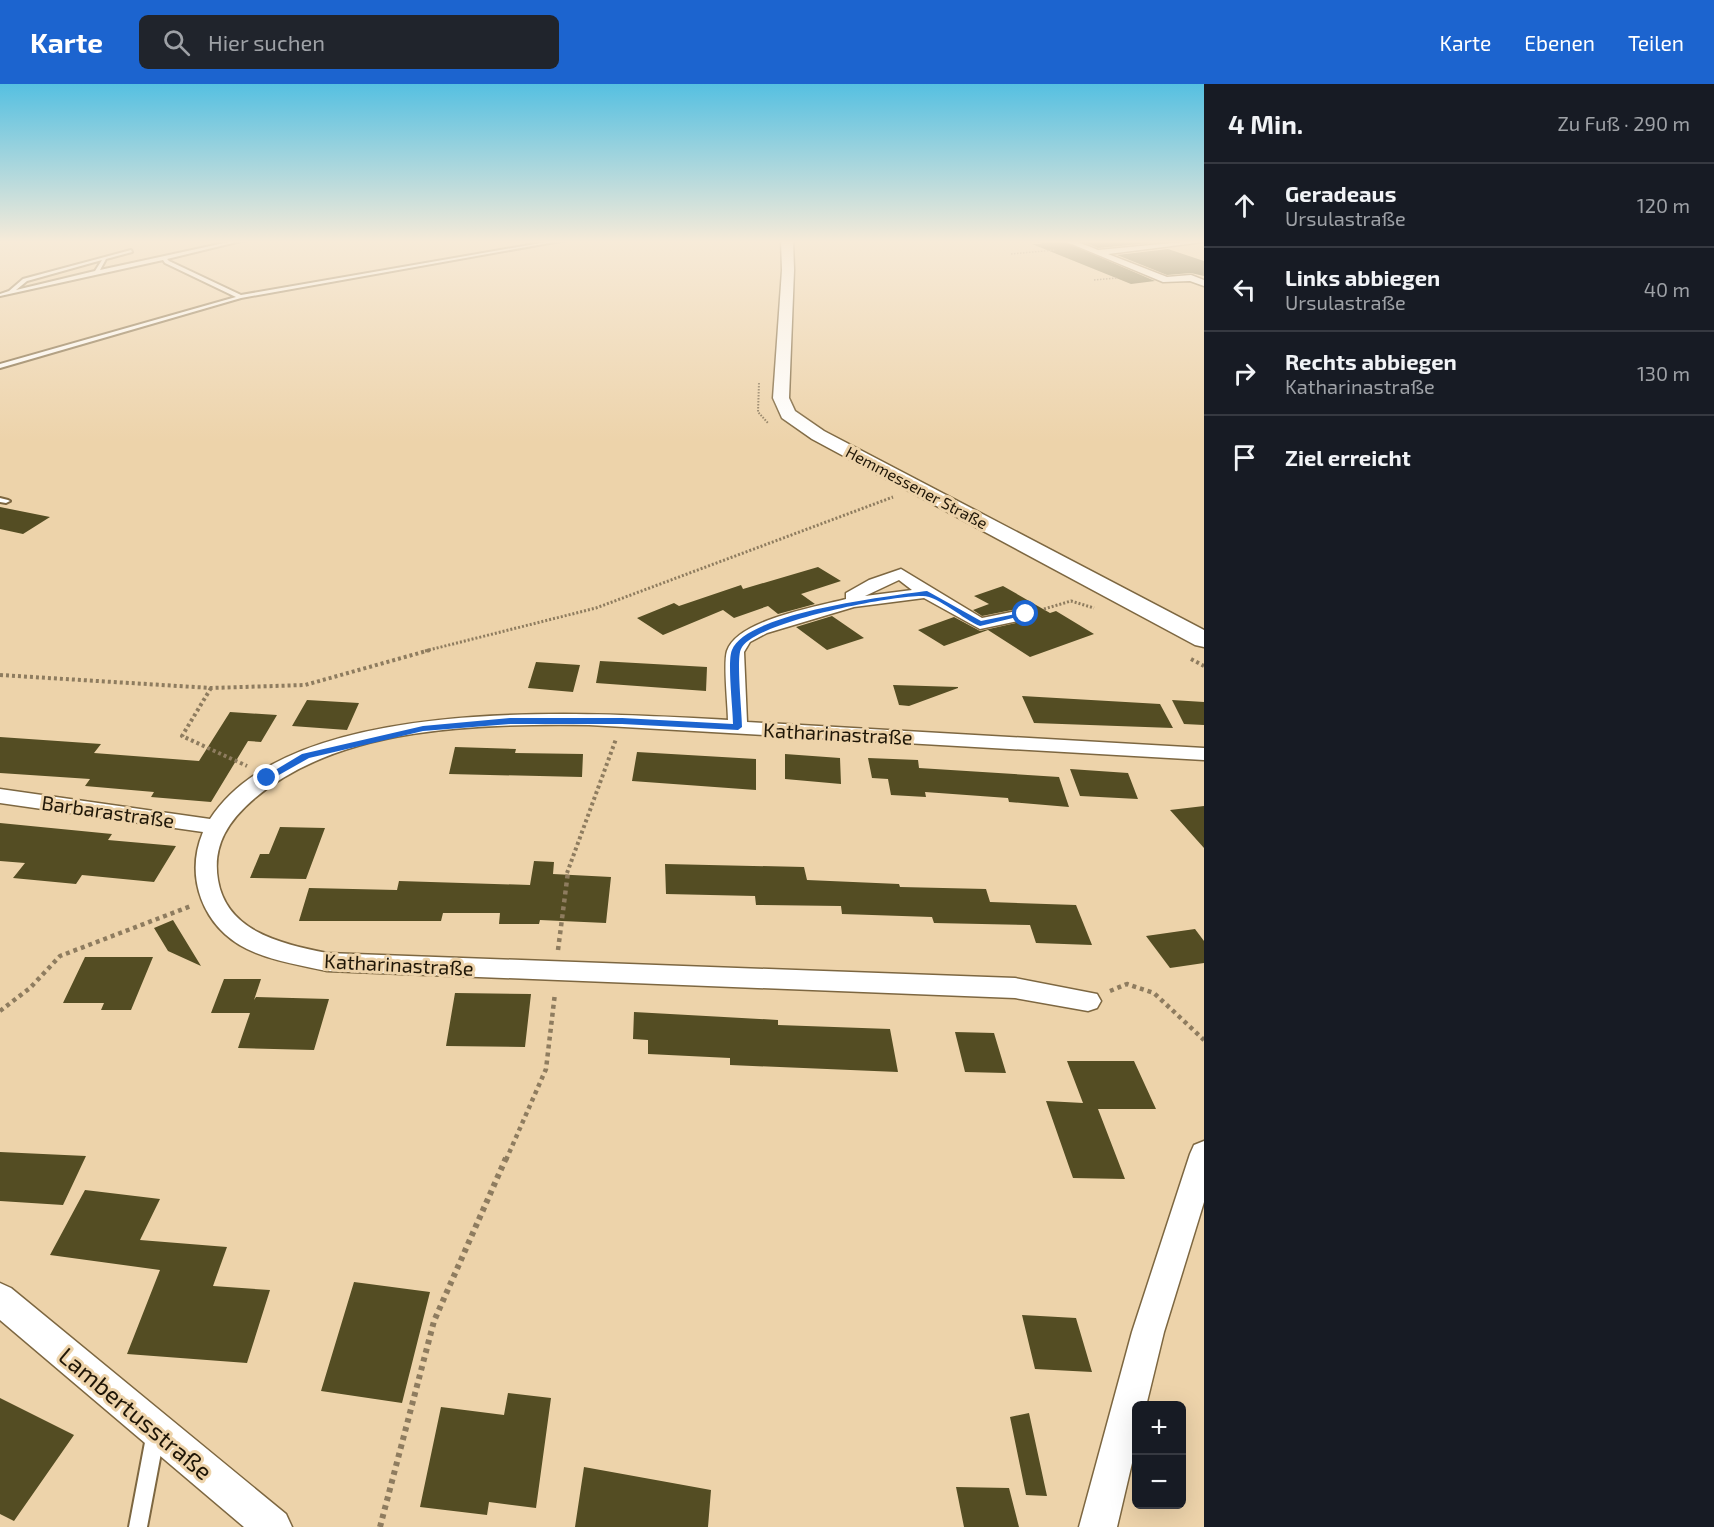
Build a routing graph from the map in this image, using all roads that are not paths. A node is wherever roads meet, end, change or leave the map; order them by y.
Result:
1 (204, 307) edge
2 (786, 307) edge
3 (0, 366) edge
4 (1026, 614) road end
5 (1204, 640) edge
6 (738, 727) junction
7 (1204, 754) edge
8 (0, 795) edge
9 (215, 828) junction
10 (1088, 1001) road end
11 (1204, 1157) edge
12 (0, 1299) edge
13 (156, 1431) junction
14 (138, 1527) edge
15 (273, 1527) edge
16 (1098, 1527) edge

1 - 3 lane
2 - 5 main road, Hemmessener Straße
4 - 6 street
6 - 7 street, Katharinastraße
6 - 9 street, Katharinastraße
8 - 9 street, Barbarastraße
9 - 10 street, Katharinastraße
11 - 16 street
12 - 13 street, Lambertusstraße
13 - 14 lane
13 - 15 street, Lambertusstraße

